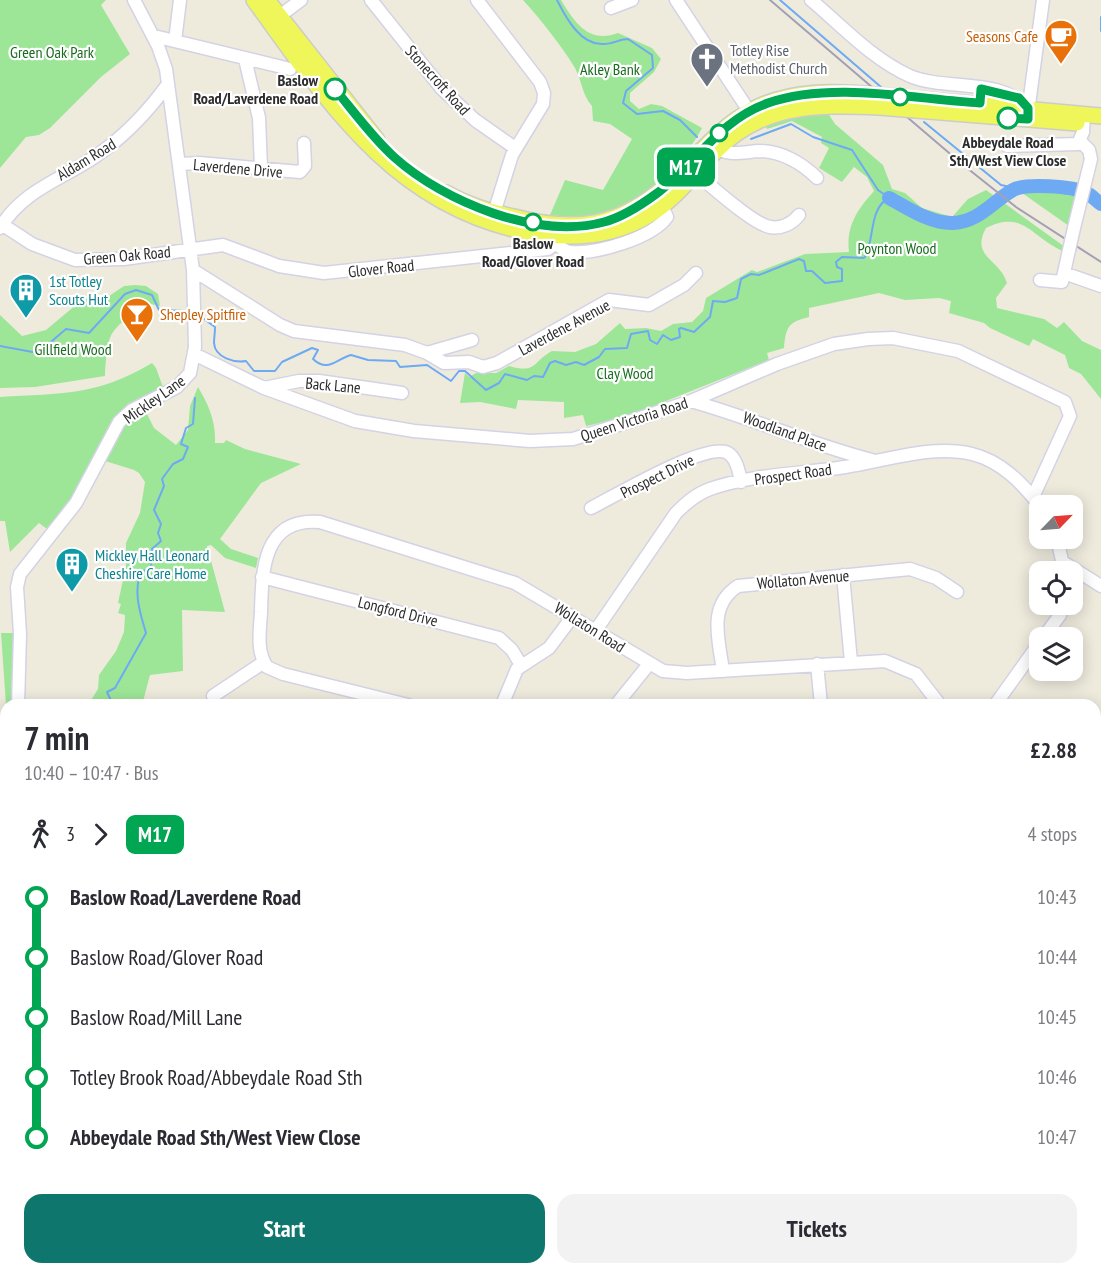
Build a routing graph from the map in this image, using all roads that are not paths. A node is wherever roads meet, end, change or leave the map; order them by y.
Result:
1 (134, 0) edge
2 (180, 0) edge
3 (254, 0) edge
4 (267, 0) edge
5 (300, 0) edge
6 (371, 0) edge
7 (477, 0) edge
8 (632, 0) edge
9 (676, 0) edge
10 (811, 0) edge
11 (1043, 0) edge
12 (611, 8) dead end
13 (275, 20) junction
14 (154, 36) junction
15 (175, 41) junction
16 (245, 58) junction
17 (290, 69) dead end
18 (168, 84) junction
19 (980, 96) junction
20 (874, 99) junction
21 (1028, 114) junction
22 (752, 116) junction
23 (1101, 116) edge
24 (1084, 119) junction
25 (1101, 125) edge
26 (1081, 142) junction
27 (304, 143) dead end
28 (1007, 146) dead end
29 (515, 148) junction
30 (717, 149) junction
31 (180, 164) junction
32 (261, 168) junction
33 (691, 170) junction
34 (817, 178) dead end
35 (494, 213) junction
36 (800, 215) dead end
37 (1, 225) edge
38 (557, 235) junction
39 (190, 249) junction
40 (193, 270) junction
41 (696, 273) dead end
42 (1064, 273) junction
43 (1040, 280) dead end
44 (1101, 286) edge
45 (472, 340) dead end
46 (427, 353) junction
47 (194, 354) junction
48 (264, 388) junction
49 (402, 393) dead end
50 (691, 401) junction
51 (847, 454) junction
52 (879, 461) junction
53 (846, 467) junction
54 (741, 482) junction
55 (1031, 495) edge
56 (1039, 495) edge
57 (591, 508) dead end
58 (843, 575) junction
59 (262, 577) junction
60 (1083, 577) edge
61 (1101, 586) edge
62 (957, 592) dead end
63 (573, 616) junction
64 (596, 630) junction
65 (1029, 657) edge
66 (264, 662) junction
67 (851, 662) junction
68 (648, 664) junction
69 (817, 664) junction
70 (521, 665) junction
71 (723, 671) junction
72 (509, 692) junction
73 (213, 696) dead end
74 (18, 699) edge
75 (383, 699) edge
76 (505, 699) edge
77 (513, 699) edge
78 (621, 699) edge
79 (820, 699) edge
80 (935, 699) edge
81 (999, 699) edge

1 - 14 street, Mickley Lane
2 - 15 street
3 - 13 main road
4 - 13 main road
5 - 13 street
6 - 29 street, Stonecroft Road
7 - 29 street
8 - 12 street
9 - 22 street
10 - 19 street
11 - 21 street
13 - 35 main road
13 - 38 main road
14 - 15 street
14 - 18 street, Mickley Lane
15 - 16 street
16 - 17 street
16 - 32 street
18 - 31 street, Mickley Lane
18 - 37 street, Aldam Road
19 - 20 main road, bridge
19 - 21 main road
20 - 21 main road, bridge
20 - 22 main road
20 - 22 main road
21 - 24 main road
22 - 30 main road
22 - 33 main road
23 - 24 main road
24 - 25 main road
24 - 26 street
26 - 28 street
26 - 42 street, bridge
27 - 32 street, Laverdene Drive
29 - 35 street
30 - 33 main road
30 - 34 street
31 - 32 street, Laverdene Drive
31 - 39 street, Mickley Lane
33 - 36 street
33 - 38 main road
35 - 38 main road
37 - 39 street, Green Oak Road
38 - 39 street, Glover Road
39 - 40 street, Mickley Lane
40 - 46 street, Laverdene Avenue
40 - 47 street, Mickley Lane
41 - 46 street, Laverdene Avenue
42 - 43 street
42 - 44 street
45 - 46 street
47 - 48 street, Queen Victoria Road
47 - 74 street, Mickley Lane
48 - 49 street, Back Lane
48 - 50 street, Queen Victoria Road
50 - 51 street, Woodland Place
50 - 56 street, Queen Victoria Road
51 - 52 street, Woodland Place
51 - 53 street
52 - 53 street, Prospect Road
52 - 55 street, Prospect Road
53 - 54 street, Prospect Road
54 - 57 street, Prospect Drive
54 - 64 street, Prospect Road
58 - 62 street, Wollaton Avenue
58 - 67 street
58 - 71 street, Wollaton Avenue
59 - 63 street, Wollaton Road
59 - 66 street
59 - 70 street, Longford Drive
60 - 61 street
63 - 64 street, Wollaton Road
63 - 70 street
64 - 68 street, Wollaton Road
65 - 81 street
66 - 73 street
66 - 75 street
67 - 69 street, Wollaton Road
67 - 80 street, Wollaton Road
68 - 71 street, Wollaton Road
68 - 78 street
69 - 71 street, Wollaton Road
69 - 79 street
70 - 72 street
72 - 76 street
72 - 77 street

